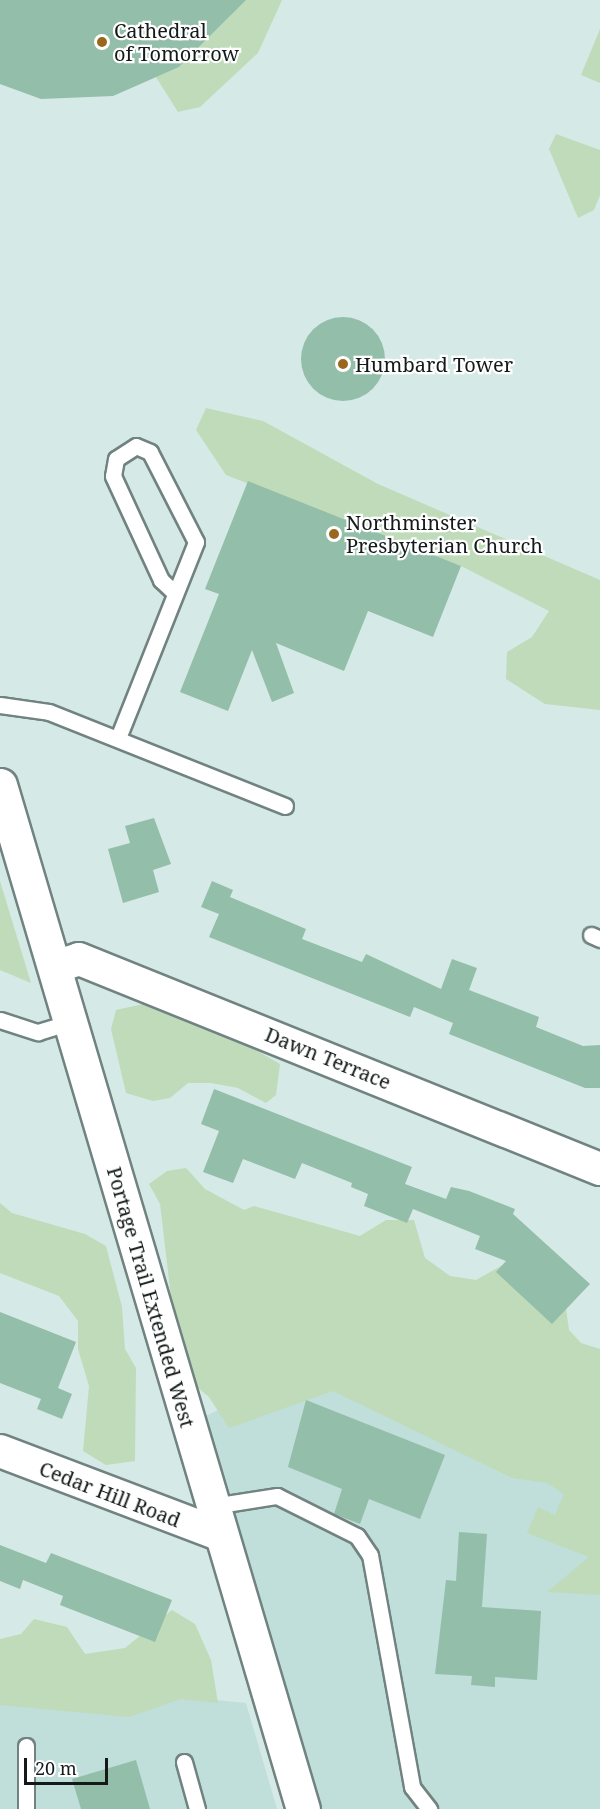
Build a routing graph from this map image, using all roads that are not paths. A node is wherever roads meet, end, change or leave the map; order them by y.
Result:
1 (175, 593) junction
2 (0, 705) edge
3 (118, 738) junction
4 (0, 785) edge
5 (285, 806) dead end
6 (55, 967) junction
7 (0, 1020) edge
8 (71, 1022) junction
9 (600, 1168) edge
10 (0, 1451) edge
11 (217, 1520) junction
12 (26, 1746) dead end
13 (184, 1762) dead end
14 (26, 1809) edge
15 (197, 1809) edge
16 (303, 1809) edge
17 (429, 1809) edge

1 - 1 lane
1 - 3 lane
2 - 3 lane
3 - 5 lane
4 - 6 main road, Portage Trail Extended West
6 - 8 main road, Portage Trail Extended West
6 - 9 street, Dawn Terrace
7 - 8 lane
8 - 11 main road, Portage Trail Extended West
10 - 11 street, Cedar Hill Road
11 - 16 main road, Portage Trail Extended West
11 - 17 lane
12 - 14 lane
13 - 15 lane

